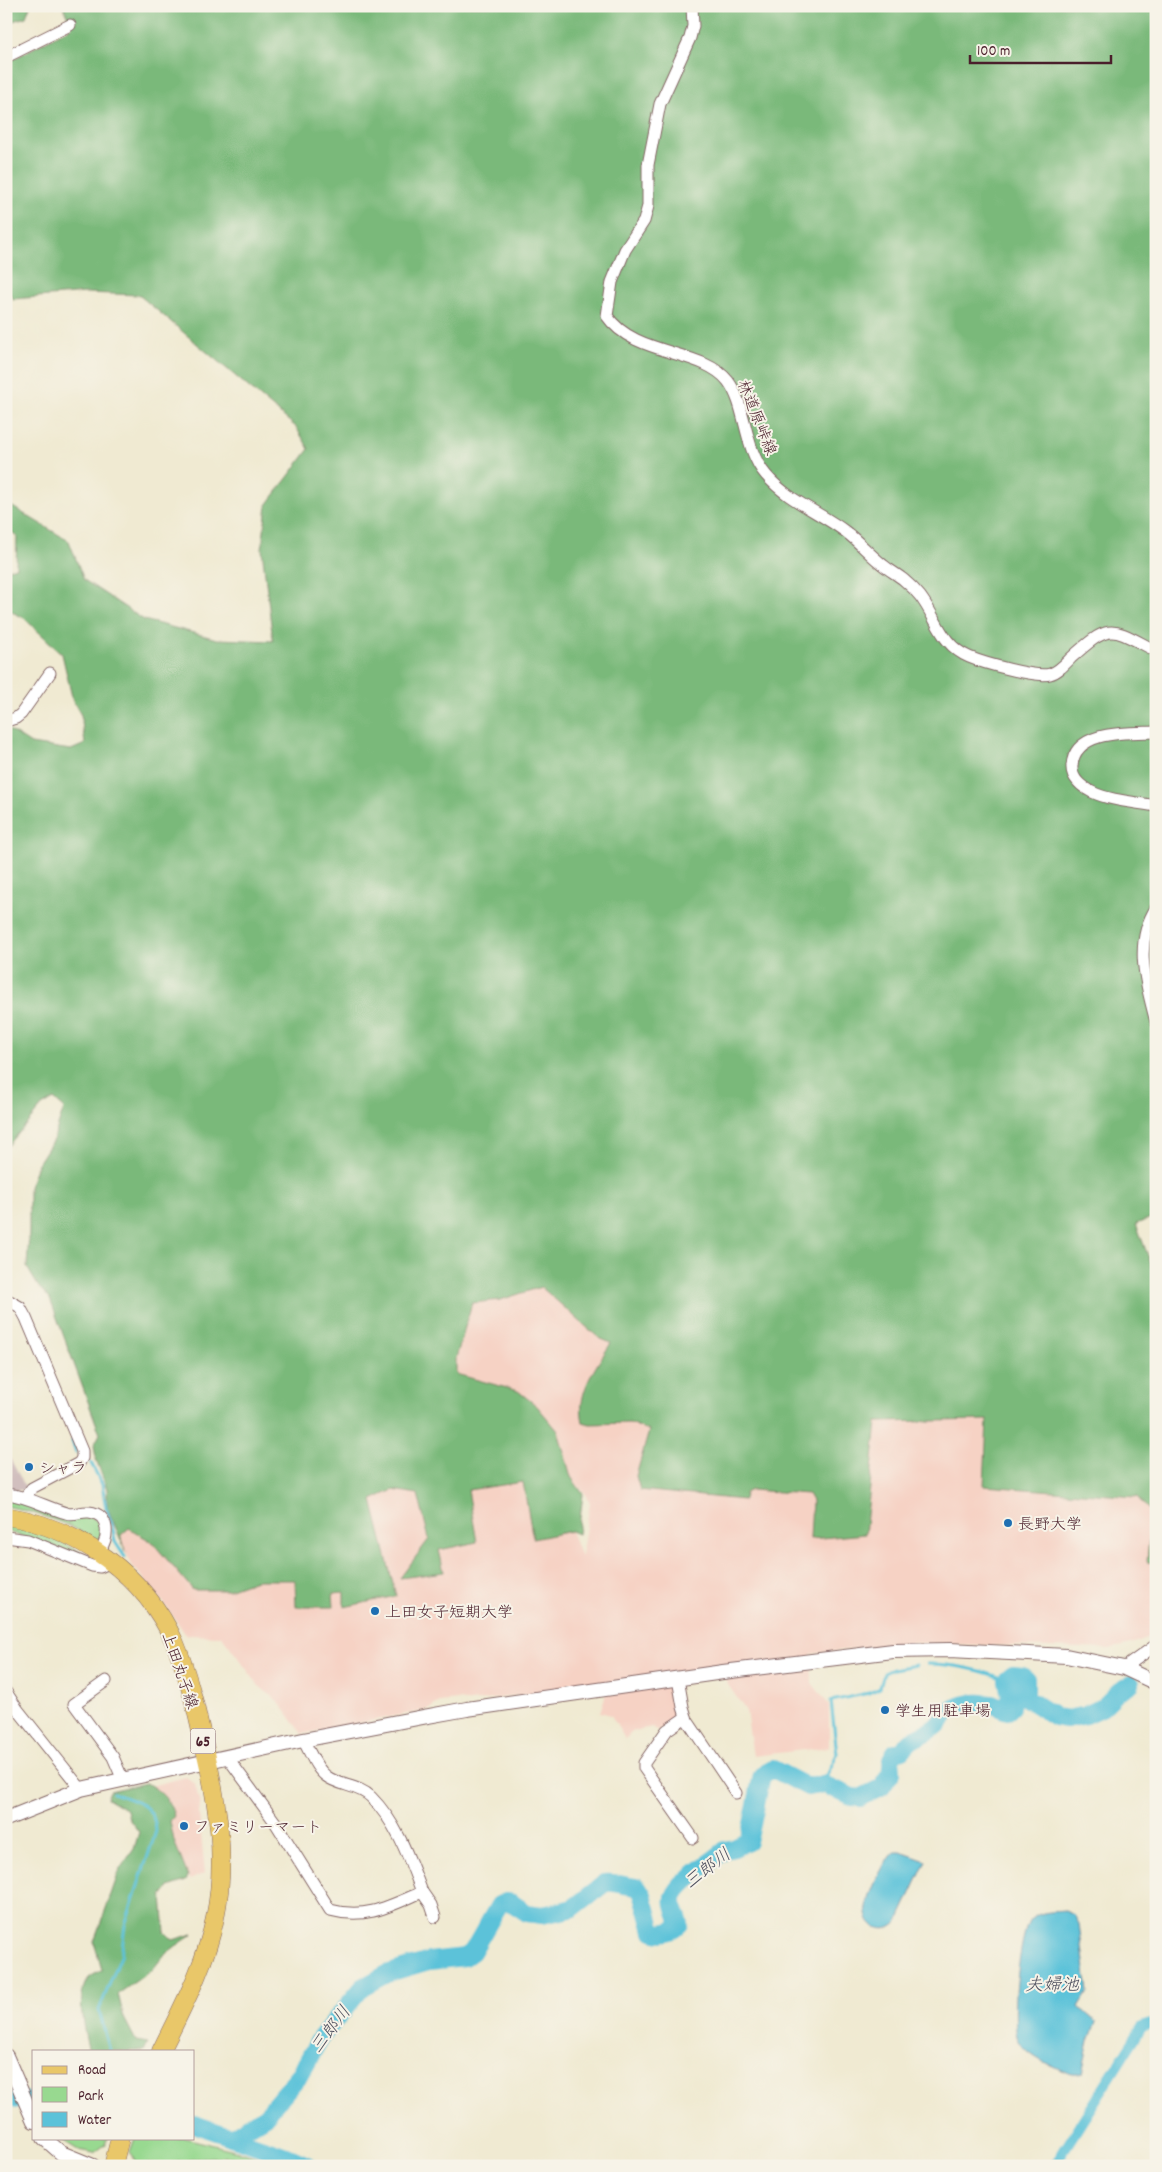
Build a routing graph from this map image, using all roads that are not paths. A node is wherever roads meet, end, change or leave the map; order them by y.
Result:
1 (692, 6) edge
2 (70, 25) dead end
3 (6, 57) edge
4 (1156, 651) edge
5 (50, 673) dead end
6 (6, 721) edge
7 (1156, 732) edge
8 (1156, 806) edge
9 (1156, 908) edge
10 (1156, 1022) edge
11 (6, 1299) edge
12 (6, 1494) edge
13 (25, 1497) junction
14 (6, 1516) edge
15 (6, 1537) edge
16 (105, 1557) junction
17 (1156, 1645) edge
18 (1124, 1668) junction
19 (678, 1679) junction
20 (106, 1681) dead end
21 (1156, 1683) edge
22 (6, 1692) edge
23 (686, 1717) junction
24 (303, 1740) junction
25 (228, 1758) junction
26 (208, 1762) junction
27 (123, 1780) junction
28 (81, 1789) junction
29 (736, 1793) dead end
30 (6, 1819) edge
31 (693, 1838) dead end
32 (422, 1892) junction
33 (435, 1917) dead end
34 (161, 2050) edge
35 (6, 2056) edge
36 (32, 2117) edge
37 (46, 2140) edge
38 (120, 2140) edge
39 (93, 2166) edge
40 (113, 2166) edge

1 - 4 street, 林道原峠線
2 - 3 street
5 - 6 street
7 - 8 street
9 - 10 street
11 - 13 street
12 - 13 street
13 - 16 street
14 - 16 main road, 上田丸子線 / 65
15 - 16 street
16 - 26 main road, 上田丸子線 / 65
17 - 18 street
18 - 19 street
18 - 21 street
19 - 23 street
19 - 24 street
20 - 27 street
22 - 28 street
23 - 29 street
23 - 31 street
24 - 25 street
24 - 32 street
25 - 26 street
25 - 32 street
26 - 27 street
26 - 34 main road, 上田丸子線 / 65
27 - 28 street
28 - 30 street
32 - 33 street
35 - 36 street
37 - 39 street
38 - 40 main road

